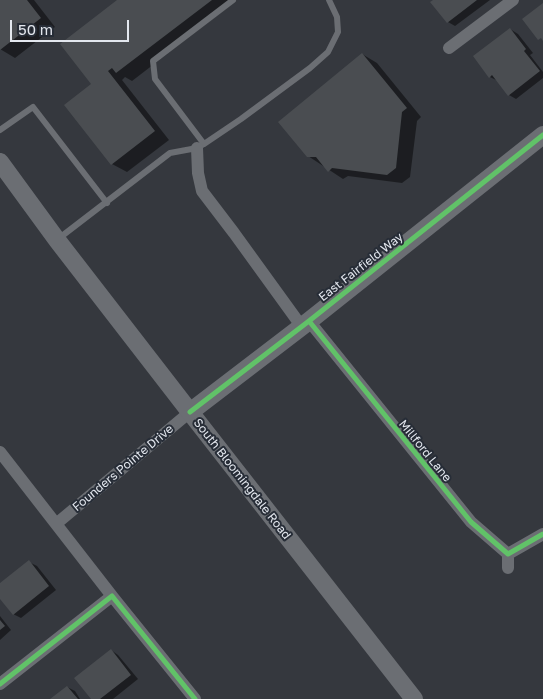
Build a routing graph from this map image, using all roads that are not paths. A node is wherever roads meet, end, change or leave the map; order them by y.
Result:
1 (233, 0) edge
2 (329, 0) edge
3 (513, 0) edge
4 (449, 48) dead end
5 (0, 130) edge
6 (543, 136) edge
7 (200, 146) junction
8 (0, 162) edge
9 (106, 203) junction
10 (57, 240) junction
11 (305, 324) junction
12 (190, 412) junction
13 (0, 452) edge
14 (56, 524) junction
15 (543, 534) edge
16 (508, 554) junction
17 (508, 568) dead end
18 (112, 596) junction
19 (0, 684) edge
20 (195, 699) edge
21 (414, 699) edge

1 - 7 lane
2 - 7 lane
3 - 4 street
5 - 9 lane
6 - 11 main road, East Fairfield Way
7 - 9 lane
7 - 11 street, Millford Lane
8 - 10 main road, South Bloomingdale Road
9 - 10 lane
10 - 12 main road, South Bloomingdale Road
11 - 12 main road, East Fairfield Way
11 - 16 street, Millford Lane
12 - 14 street, Founders Pointe Drive
12 - 21 main road, South Bloomingdale Road
13 - 14 street
14 - 18 street
15 - 16 street
16 - 17 street
18 - 19 street
18 - 20 street

